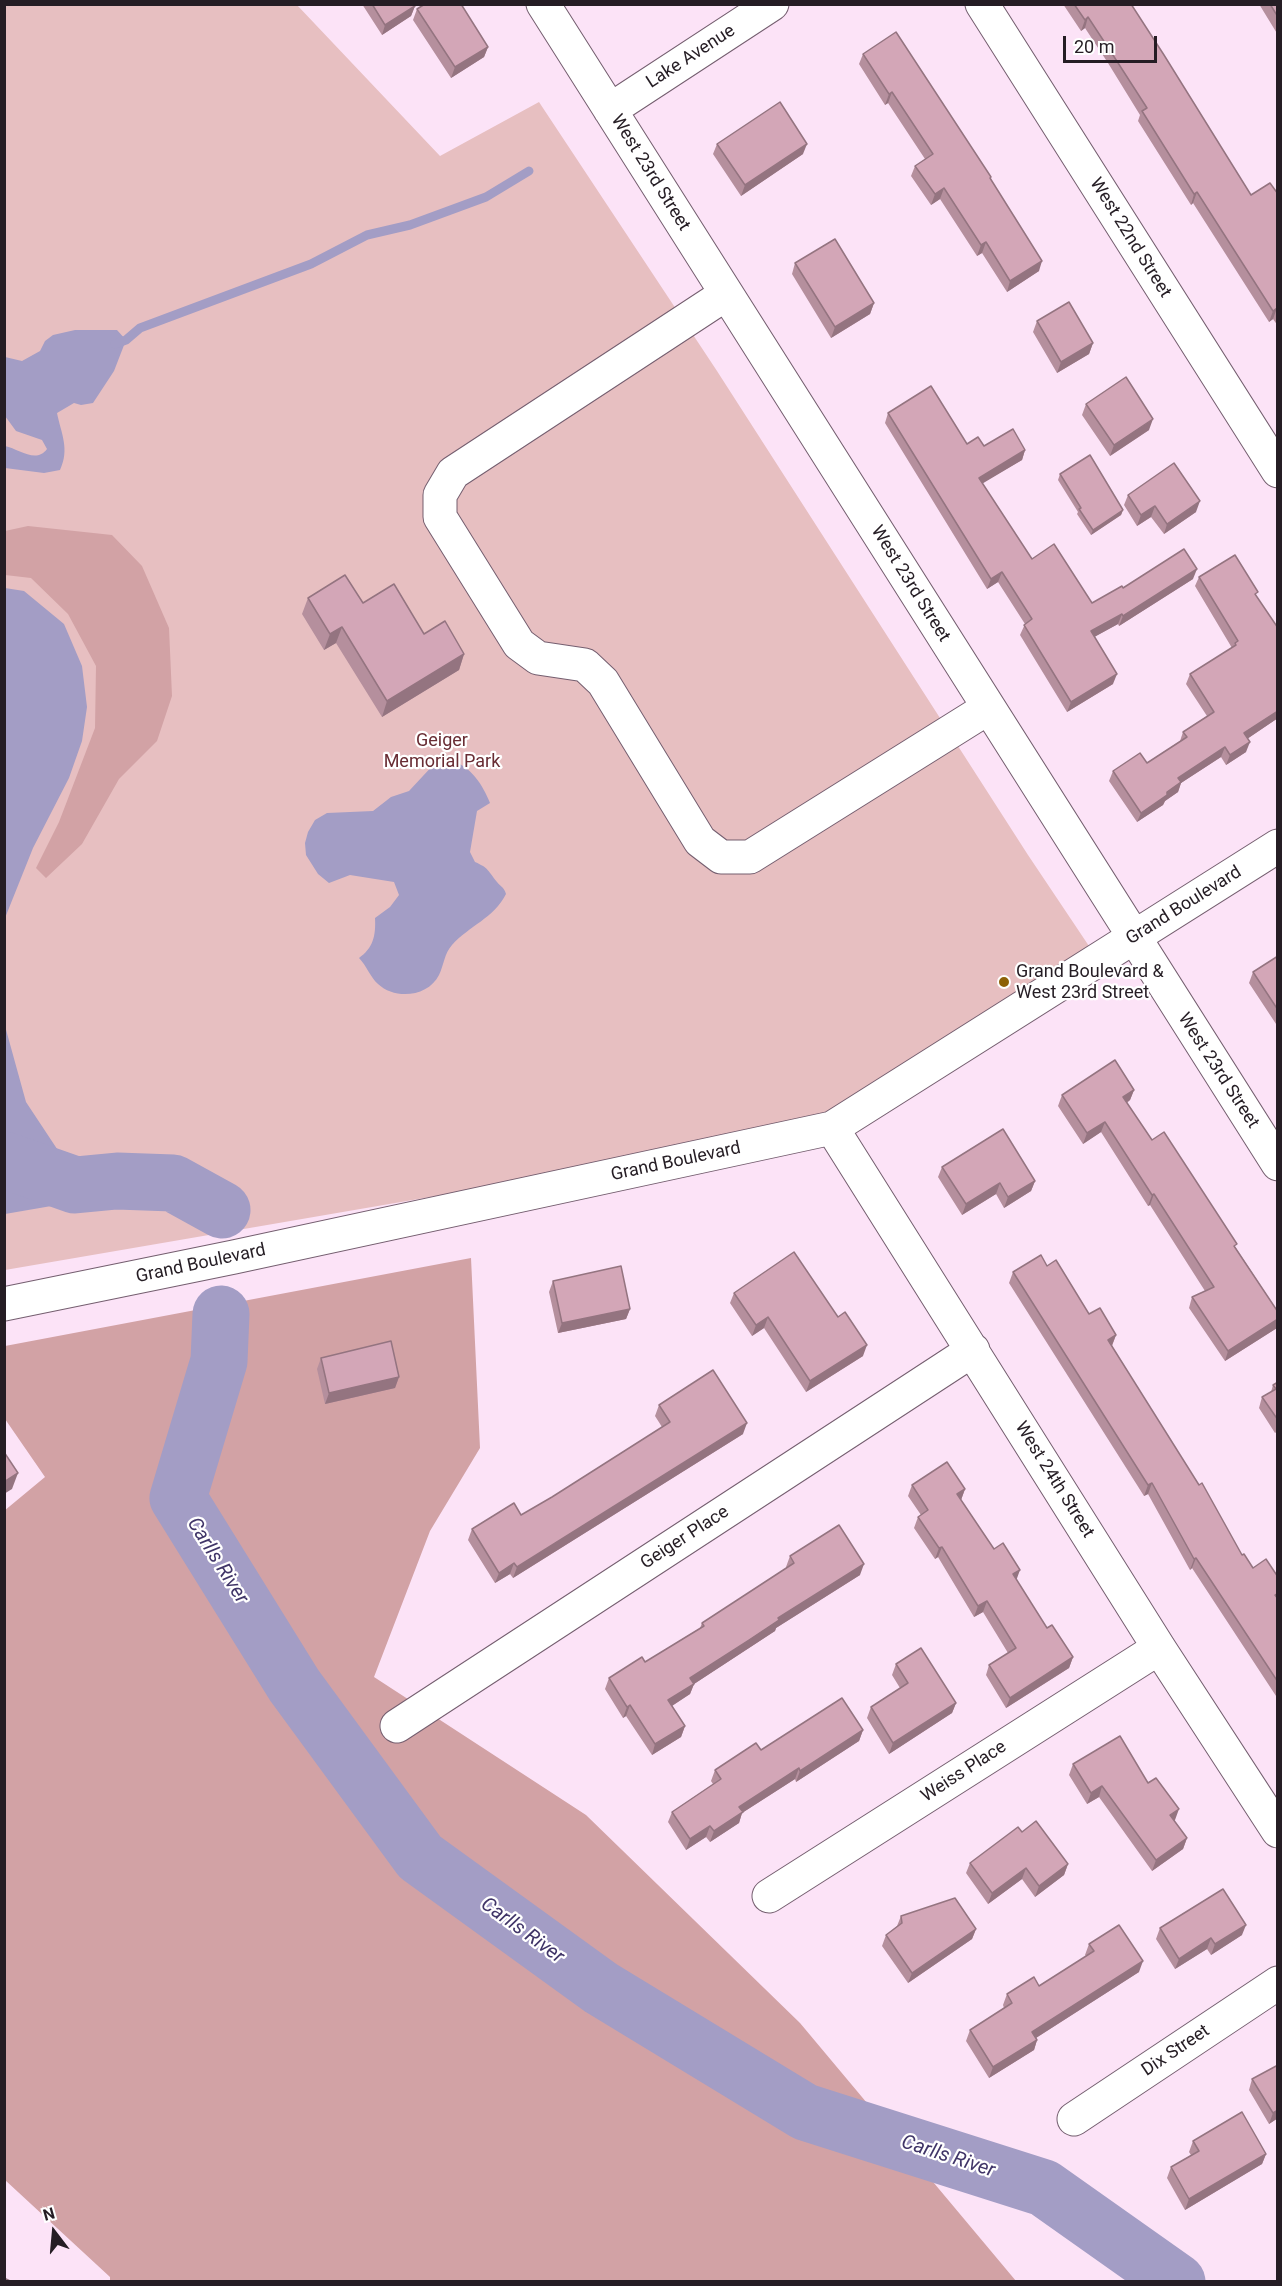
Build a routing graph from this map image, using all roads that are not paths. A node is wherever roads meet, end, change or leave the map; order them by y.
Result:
1 (543, 4) edge
2 (772, 4) edge
3 (982, 4) edge
4 (610, 110) junction
5 (726, 294) junction
6 (1278, 471) edge
7 (988, 708) junction
8 (1278, 846) edge
9 (1133, 938) junction
10 (832, 1128) junction
11 (1278, 1164) edge
12 (4, 1304) edge
13 (973, 1350) junction
14 (1159, 1648) junction
15 (397, 1726) dead end
16 (1278, 1831) edge
17 (769, 1896) dead end
18 (1278, 1983) edge
19 (1074, 2119) dead end

1 - 4 street, West 23rd Street
2 - 4 street, Lake Avenue
3 - 6 street, West 22nd Street
4 - 5 street, West 23rd Street
5 - 7 street, West 23rd Street
5 - 7 street
7 - 9 street, West 23rd Street
8 - 9 street, Grand Boulevard
9 - 10 street, Grand Boulevard
9 - 11 street, West 23rd Street
10 - 12 street, Grand Boulevard
10 - 13 street, West 24th Street
13 - 14 street, West 24th Street
13 - 15 street, Geiger Place
14 - 16 street, West 24th Street
14 - 17 street, Weiss Place
18 - 19 street, Dix Street

